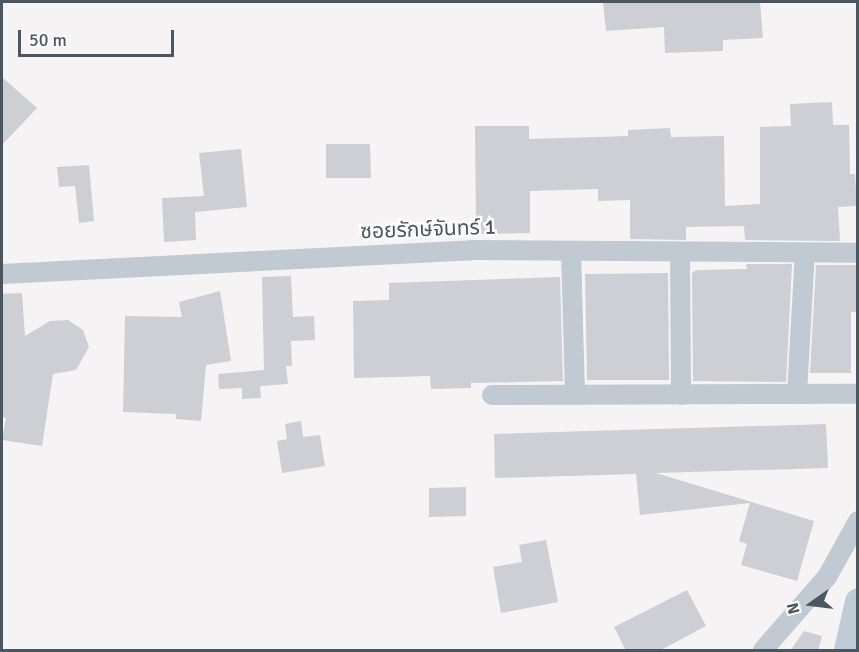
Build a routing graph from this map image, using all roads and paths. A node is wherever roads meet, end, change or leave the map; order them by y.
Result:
1 (571, 251) junction
2 (680, 252) junction
3 (805, 253) junction
4 (858, 253) edge
5 (2, 274) edge
6 (681, 394) junction
7 (797, 394) junction
8 (858, 394) edge
9 (492, 395) dead end
10 (575, 395) junction
11 (858, 521) edge
12 (858, 601) edge
13 (763, 651) edge
14 (847, 651) edge

1 - 2 street, ซอยรักษ์จันทร์ 1
1 - 5 street, ซอยรักษ์จันทร์ 1
1 - 10 street
2 - 3 street, ซอยรักษ์จันทร์ 1
2 - 6 street
3 - 4 street, ซอยรักษ์จันทร์ 1
3 - 7 street
6 - 7 street
6 - 10 street
7 - 8 street
9 - 10 street
11 - 13 street
12 - 14 street

